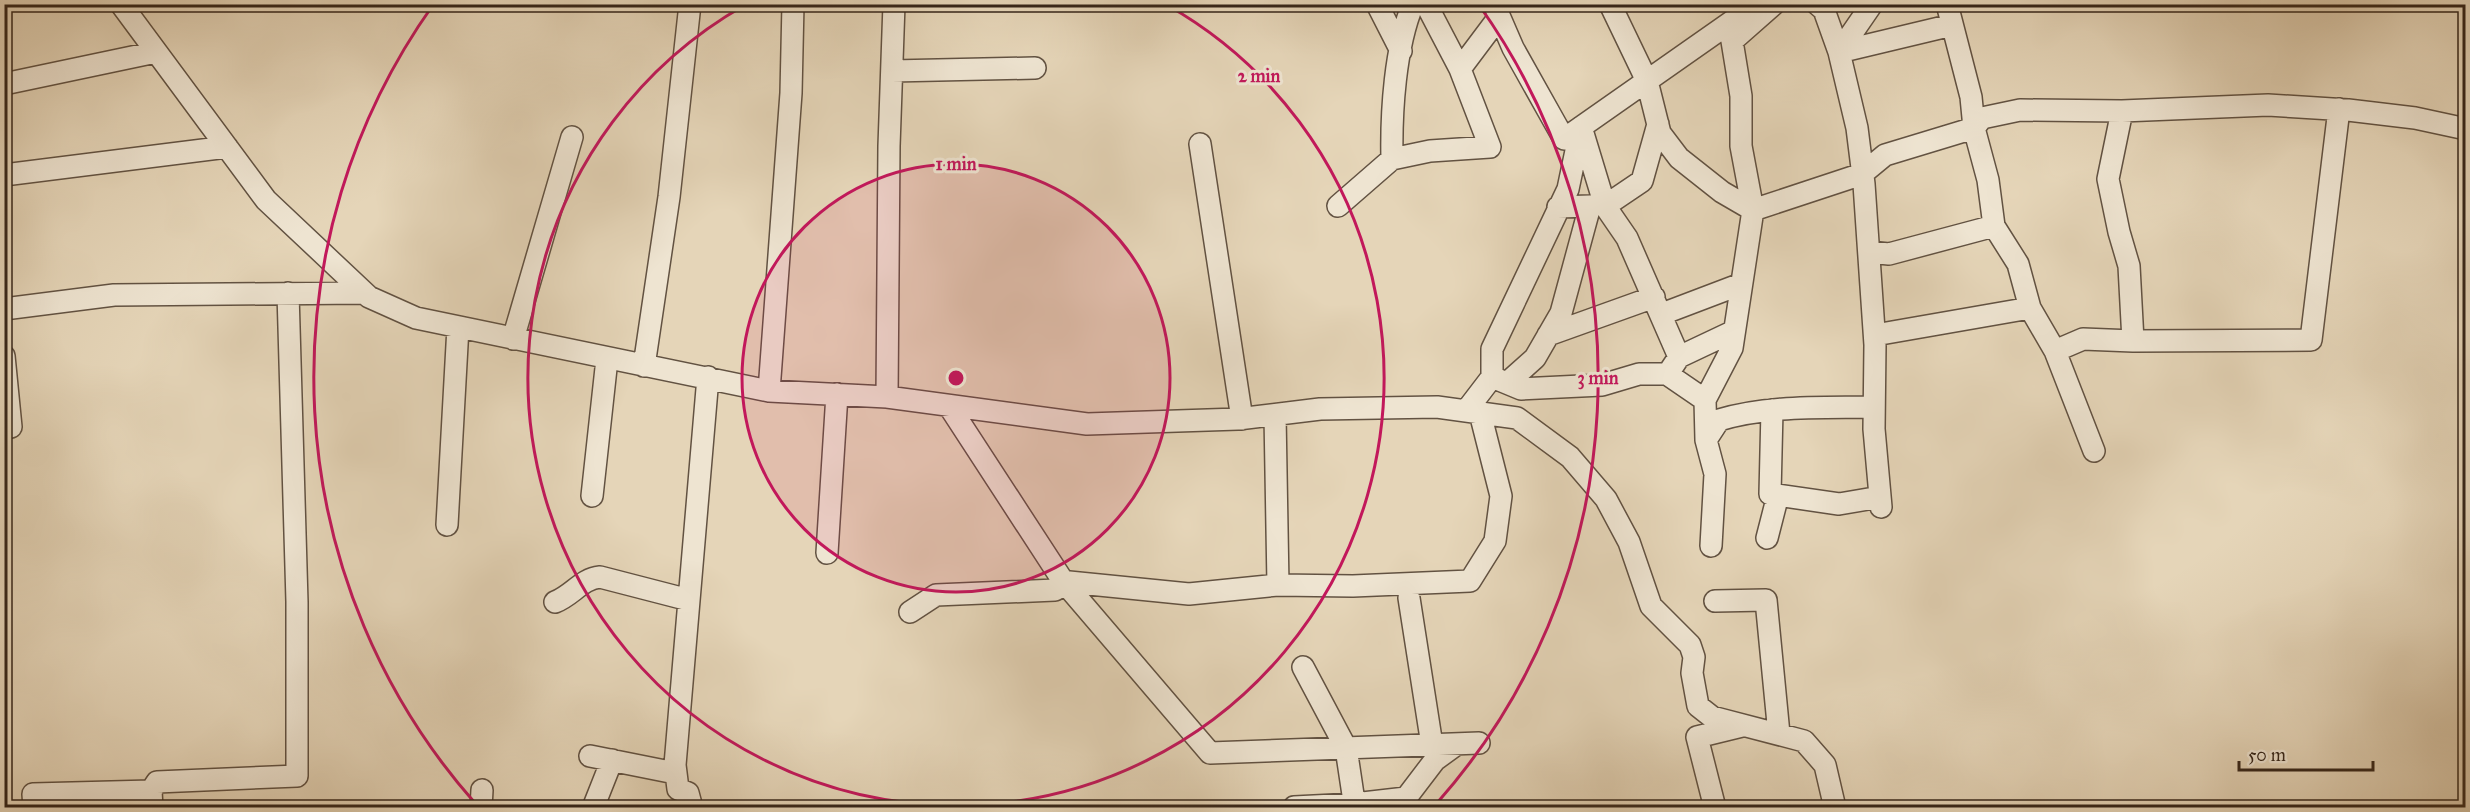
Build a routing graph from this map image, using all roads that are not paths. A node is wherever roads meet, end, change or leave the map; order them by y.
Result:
1 (121, 4) edge
2 (690, 4) edge
3 (793, 4) edge
4 (894, 4) edge
5 (1377, 4) edge
6 (1413, 4) edge
7 (1426, 4) edge
8 (1610, 4) edge
9 (1745, 4) edge
10 (1773, 4) edge
11 (1817, 4) edge
12 (1870, 5) edge
13 (1496, 11) edge
14 (1950, 15) edge
15 (1401, 51) junction
16 (156, 52) junction
17 (1839, 52) junction
18 (1035, 68) dead end
19 (1460, 69) junction
20 (892, 71) junction
21 (1647, 81) junction
22 (4, 84) edge
23 (2339, 109) junction
24 (2122, 111) junction
25 (1658, 124) junction
26 (1581, 127) junction
27 (1974, 128) junction
28 (2466, 129) edge
29 (572, 136) dead end
30 (1200, 144) dead end
31 (227, 147) junction
32 (1392, 159) junction
33 (1862, 174) junction
34 (4, 175) edge
35 (1338, 206) dead end
36 (1605, 206) junction
37 (1558, 207) junction
38 (1753, 210) junction
39 (1994, 226) junction
40 (1869, 252) junction
41 (1741, 284) junction
42 (288, 293) junction
43 (364, 293) junction
44 (1658, 306) junction
45 (2030, 308) junction
46 (4, 309) edge
47 (458, 327) junction
48 (1734, 331) junction
49 (1548, 335) junction
50 (1875, 335) junction
51 (513, 339) junction
52 (2133, 340) junction
53 (2055, 351) junction
54 (4, 356) edge
55 (1679, 357) junction
56 (607, 359) junction
57 (644, 366) junction
58 (1667, 374) junction
59 (708, 377) junction
60 (1500, 380) junction
61 (769, 391) junction
62 (837, 394) junction
63 (886, 397) junction
64 (1704, 400) junction
65 (949, 406) junction
66 (1874, 407) junction
67 (1772, 410) junction
68 (1473, 412) junction
69 (1275, 415) junction
70 (1242, 419) junction
71 (11, 428) dead end
72 (1706, 440) junction
73 (2094, 451) dead end
74 (1778, 495) junction
75 (592, 496) dead end
76 (447, 525) dead end
77 (1767, 538) dead end
78 (1711, 546) dead end
79 (827, 553) dead end
80 (1066, 584) junction
81 (1278, 585) junction
82 (1409, 598) dead end
83 (689, 600) junction
84 (1715, 601) dead end
85 (555, 602) dead end
86 (910, 612) dead end
87 (1303, 667) dead end
88 (1746, 726) junction
89 (1779, 734) junction
90 (1479, 743) dead end
91 (1457, 744) junction
92 (1432, 745) junction
93 (1346, 748) junction
94 (590, 756) dead end
95 (612, 760) junction
96 (675, 773) junction
97 (151, 799) edge
98 (1355, 806) edge
99 (34, 807) edge
100 (593, 807) edge
101 (692, 807) edge
102 (1294, 807) edge
103 (1715, 807) edge
104 (1835, 807) edge

1 - 16 street
2 - 57 street
3 - 61 street
4 - 20 street
5 - 15 street
6 - 15 street
7 - 19 street
8 - 21 street
9 - 21 street
10 - 38 street
11 - 17 street
12 - 17 street
13 - 19 street
13 - 26 street
14 - 17 street
14 - 27 street
15 - 32 street
16 - 22 street
16 - 31 street
17 - 33 street
18 - 20 street
19 - 32 street
20 - 63 street
21 - 25 street
21 - 26 street
23 - 24 street
23 - 28 street
23 - 52 street
24 - 27 street
24 - 52 street
25 - 36 street
25 - 38 street
26 - 36 street
26 - 37 street
27 - 33 street
27 - 39 street
29 - 51 street
30 - 70 street
31 - 34 street
31 - 43 street
32 - 35 street
33 - 38 street
33 - 40 street
36 - 44 street
37 - 49 street
37 - 60 street
38 - 41 street
39 - 40 street
39 - 45 street
40 - 50 street
41 - 44 street
41 - 48 street
42 - 43 street
42 - 46 street
42 - 97 street
43 - 47 street
44 - 49 street
44 - 55 street
45 - 50 street
45 - 53 street
47 - 51 street
47 - 76 street
48 - 55 street
48 - 64 street
49 - 60 street
50 - 66 street
51 - 56 street
52 - 53 street
53 - 73 street
54 - 71 street
55 - 58 street
56 - 57 street
56 - 75 street
57 - 59 street
58 - 60 street
58 - 64 street
59 - 61 street
59 - 83 street
60 - 68 street
61 - 62 street
62 - 63 street
62 - 79 street
63 - 65 street
64 - 72 street
65 - 70 street
65 - 80 street
66 - 67 street
66 - 74 street
67 - 72 street
67 - 74 street
68 - 69 street
68 - 81 street
68 - 88 street
69 - 70 street
69 - 81 street
72 - 78 street
74 - 77 street
80 - 81 street
80 - 86 street
80 - 93 street
82 - 92 street
83 - 85 street
83 - 96 street
84 - 89 street
87 - 93 street
88 - 89 street
88 - 103 street
89 - 104 street
90 - 91 street
91 - 92 street
91 - 98 street
92 - 93 street
93 - 98 street
94 - 95 street
95 - 96 street
95 - 100 street
96 - 101 street
97 - 99 street
98 - 102 street

